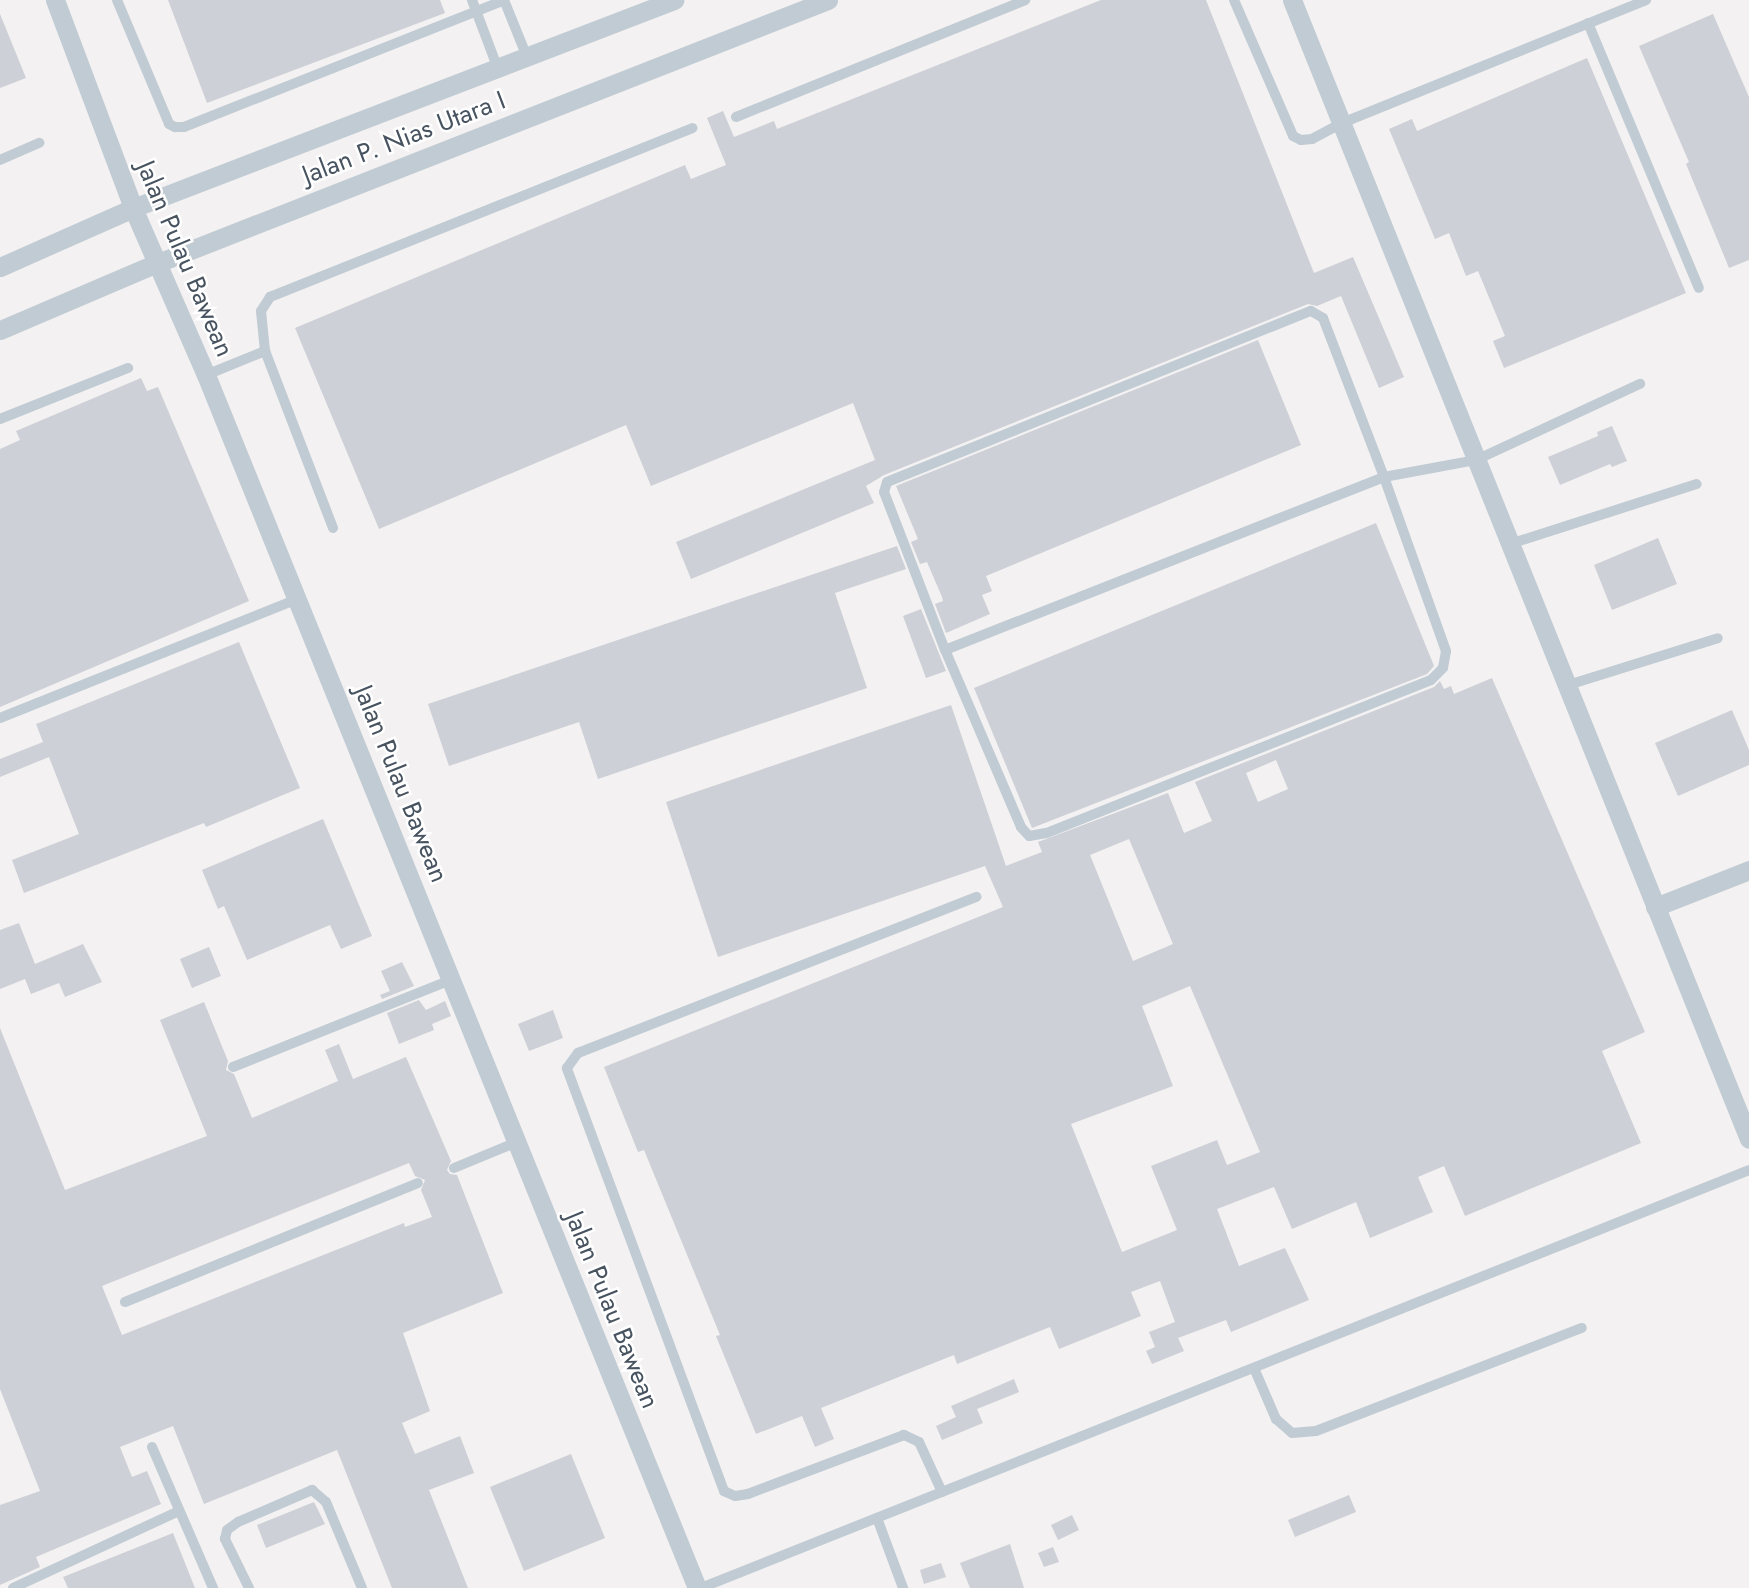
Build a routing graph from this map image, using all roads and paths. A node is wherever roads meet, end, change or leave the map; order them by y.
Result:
1 (55, 0) edge
2 (117, 0) edge
3 (471, 0) edge
4 (504, 0) edge
5 (674, 0) edge
6 (828, 0) edge
7 (1025, 0) edge
8 (1234, 0) edge
9 (1292, 0) edge
10 (1646, 0) edge
11 (476, 12) junction
12 (1588, 23) junction
13 (527, 57) junction
14 (497, 66) junction
15 (736, 117) dead end
16 (1342, 123) junction
17 (692, 128) dead end
18 (39, 143) dead end
19 (0, 160) edge
20 (133, 208) junction
21 (155, 264) junction
22 (0, 267) edge
23 (1699, 288) dead end
24 (0, 330) edge
25 (265, 351) junction
26 (128, 368) dead end
27 (206, 374) junction
28 (1640, 384) dead end
29 (0, 419) edge
30 (1476, 460) junction
31 (1384, 477) junction
32 (1697, 484) dead end
33 (333, 528) dead end
34 (1510, 544) junction
35 (297, 599) junction
36 (1718, 638) dead end
37 (944, 650) junction
38 (1565, 686) junction
39 (0, 718) edge
40 (1749, 870) edge
41 (977, 897) dead end
42 (1655, 908) junction
43 (450, 980) junction
44 (233, 1068) dead end
45 (1749, 1139) edge
46 (517, 1142) junction
47 (454, 1168) dead end
48 (1749, 1170) edge
49 (418, 1183) dead end
50 (125, 1301) dead end
51 (1582, 1328) dead end
52 (1254, 1368) junction
53 (152, 1447) dead end
54 (942, 1492) junction
55 (179, 1511) junction
56 (877, 1518) junction
57 (13, 1588) edge
58 (212, 1588) edge
59 (249, 1588) edge
60 (362, 1588) edge
61 (699, 1588) edge
62 (903, 1588) edge

1 - 20 street, Jalan Pulau Bawean
2 - 11 lane
3 - 11 lane
4 - 11 lane
4 - 13 lane
5 - 13 street, Jalan P. Nias Utara I
6 - 21 street, Jalan P. Nias Utara I
7 - 15 lane
8 - 16 lane
9 - 16 street
10 - 12 lane
11 - 14 lane
12 - 16 lane
12 - 23 lane
13 - 14 street, Jalan P. Nias Utara I
14 - 20 street, Jalan P. Nias Utara I
16 - 30 street
17 - 25 lane
18 - 19 lane
20 - 21 street, Jalan Pulau Bawean
20 - 22 street, Jalan P. Nias Utara I
21 - 24 street, Jalan P. Nias Utara I
21 - 27 street, Jalan Pulau Bawean
25 - 27 lane
25 - 33 lane
26 - 29 lane
27 - 35 street, Jalan Pulau Bawean
28 - 30 lane
30 - 31 lane
30 - 34 street
31 - 37 lane
31 - 37 lane
31 - 37 lane
32 - 34 lane
34 - 38 street
35 - 39 lane
35 - 43 street, Jalan Pulau Bawean
36 - 38 lane
38 - 42 street
40 - 42 street
41 - 54 lane
42 - 45 street
43 - 44 lane
43 - 46 street, Jalan Pulau Bawean
46 - 47 lane
46 - 61 street, Jalan Pulau Bawean
48 - 52 lane
49 - 50 lane
51 - 52 lane
52 - 54 lane
53 - 55 lane
54 - 56 lane
55 - 57 lane
55 - 58 lane
56 - 61 lane
56 - 62 lane
59 - 60 lane

